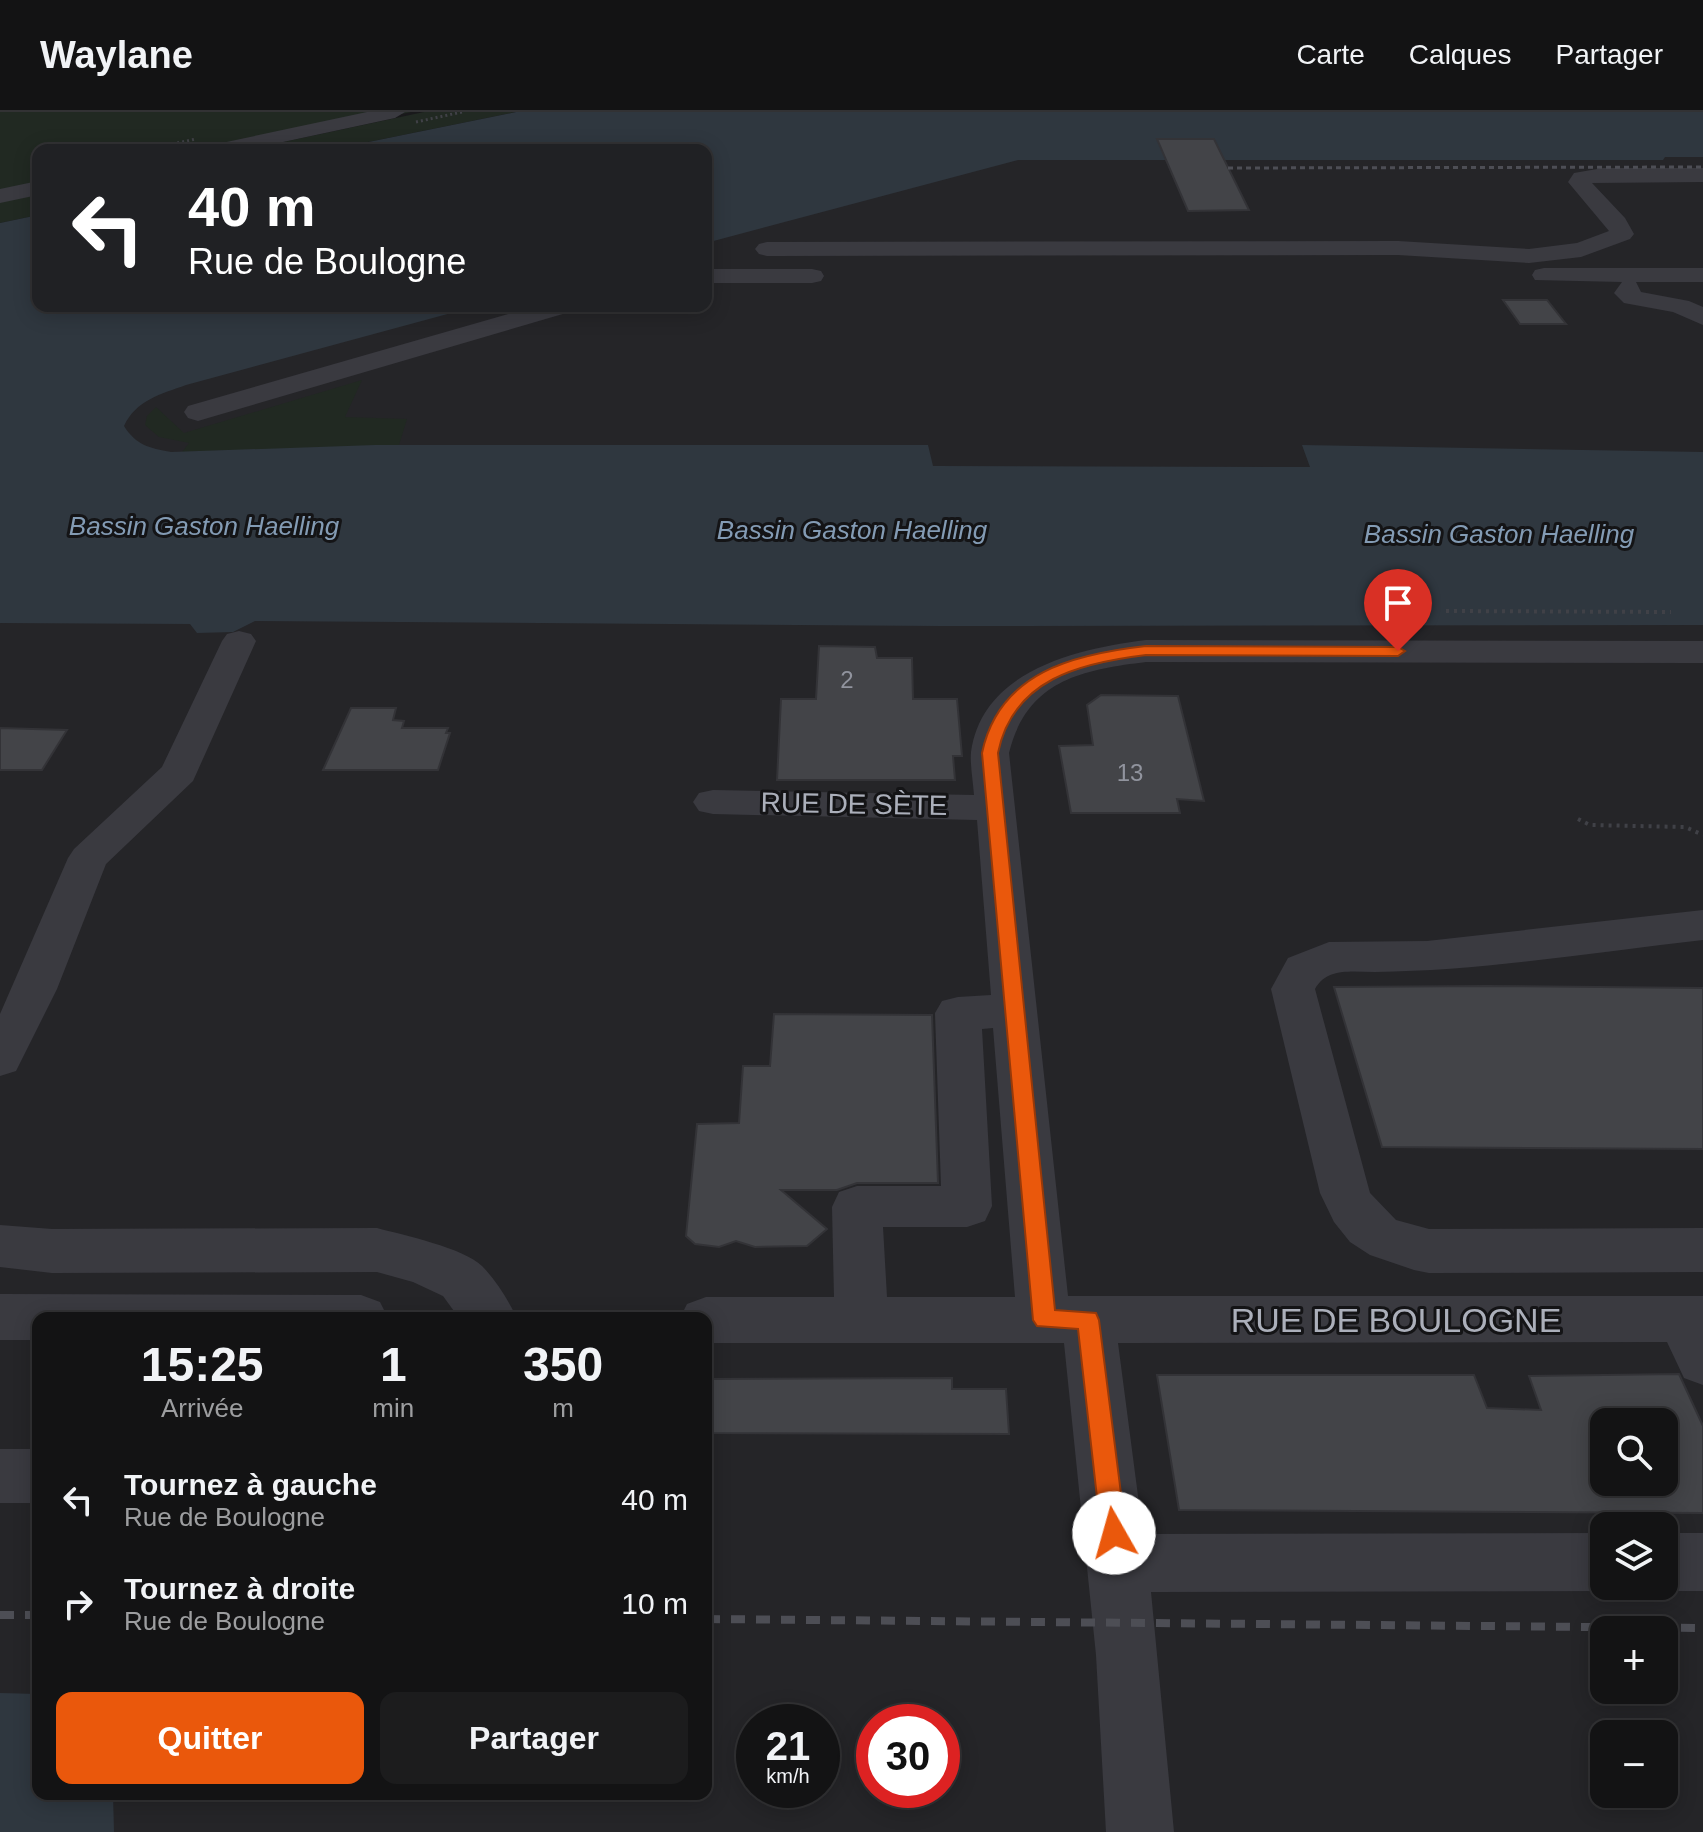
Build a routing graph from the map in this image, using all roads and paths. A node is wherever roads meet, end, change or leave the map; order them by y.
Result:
1 (395, 112) edge
2 (245, 144) edge
3 (1703, 175) edge
4 (32, 189) edge
5 (0, 196) edge
6 (846, 226) dead end
7 (1626, 248) junction
8 (767, 249) junction
9 (737, 257) junction
10 (1703, 260) edge
11 (712, 263) edge
12 (1446, 275) dead end
13 (1703, 275) edge
14 (712, 276) edge
15 (832, 276) dead end
16 (1703, 284) edge
17 (543, 312) edge
18 (1703, 317) edge
19 (198, 412) dead end
20 (1446, 611) dead end
21 (1650, 612) junction
22 (1671, 612) dead end
23 (1659, 625) dead end
24 (239, 641) dead end
25 (1703, 652) edge
26 (713, 802) dead end
27 (996, 808) junction
28 (1578, 819) dead end
29 (1703, 835) edge
30 (1703, 925) edge
31 (1015, 1011) junction
32 (0, 1059) edge
33 (0, 1246) edge
34 (1703, 1250) edge
35 (486, 1312) edge
36 (712, 1320) edge
37 (861, 1320) junction
38 (1066, 1320) junction
39 (9, 1325) edge
40 (32, 1325) edge
41 (1697, 1333) edge
42 (0, 1476) edge
43 (32, 1476) edge
44 (1590, 1562) edge
45 (1678, 1562) edge
46 (1703, 1562) edge
47 (1117, 1563) junction
48 (1140, 1832) edge

1 - 2 street
3 - 7 street
4 - 5 street
6 - 8 street
7 - 8 street
7 - 9 street
7 - 10 street
7 - 12 street
7 - 13 street
8 - 9 street
9 - 11 street
14 - 15 street
16 - 18 street
17 - 19 street
20 - 21 path
21 - 22 path
21 - 23 path
24 - 32 street
25 - 27 street
26 - 27 street, RUE DE SÈTE
27 - 31 street
28 - 29 path
30 - 34 street
31 - 37 street
31 - 38 street
33 - 35 street
36 - 37 street, RUE DE BOULOGNE
37 - 38 street, RUE DE BOULOGNE
38 - 41 street, RUE DE BOULOGNE
38 - 47 street
39 - 40 street
42 - 43 street
44 - 47 street
45 - 46 street
47 - 48 street

